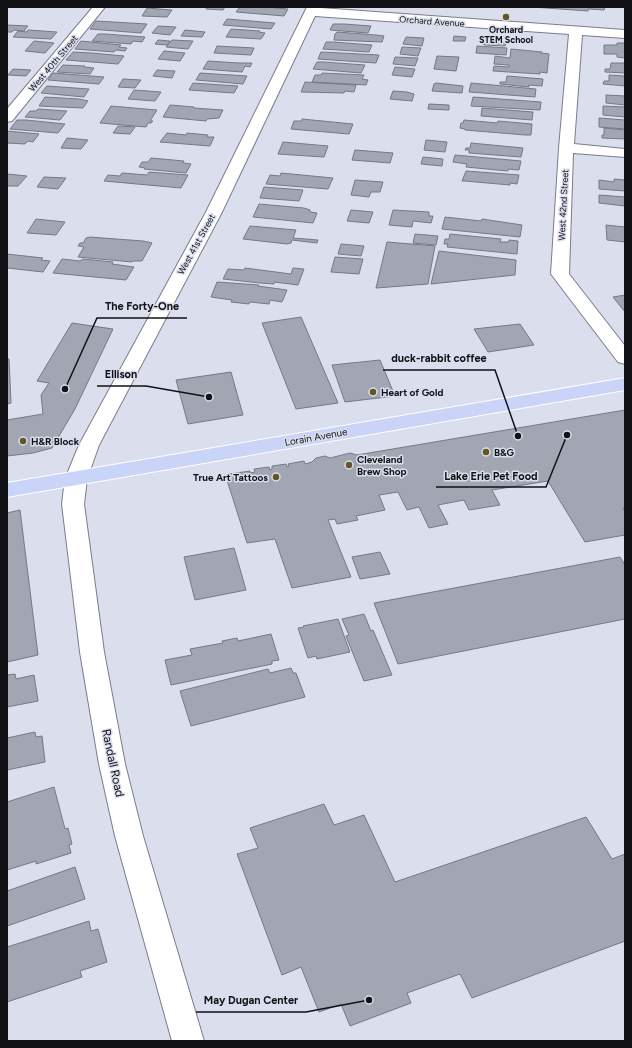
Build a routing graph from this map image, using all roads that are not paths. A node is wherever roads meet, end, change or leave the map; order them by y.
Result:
1 (99, 7) edge
2 (311, 9) edge
3 (576, 30) junction
4 (625, 34) edge
5 (7, 118) edge
6 (566, 148) junction
7 (625, 153) edge
8 (625, 358) edge
9 (625, 384) edge
10 (76, 478) junction
11 (7, 490) edge
12 (188, 1041) edge

1 - 5 street, West 40th Street
2 - 3 street, Orchard Avenue
2 - 10 street, West 41st Street
3 - 4 street, Orchard Avenue
3 - 6 street, West 42nd Street
6 - 7 street
6 - 8 street, West 42nd Street
9 - 10 main road, Lorain Avenue
10 - 11 main road, Lorain Avenue
10 - 12 street, Randall Road

